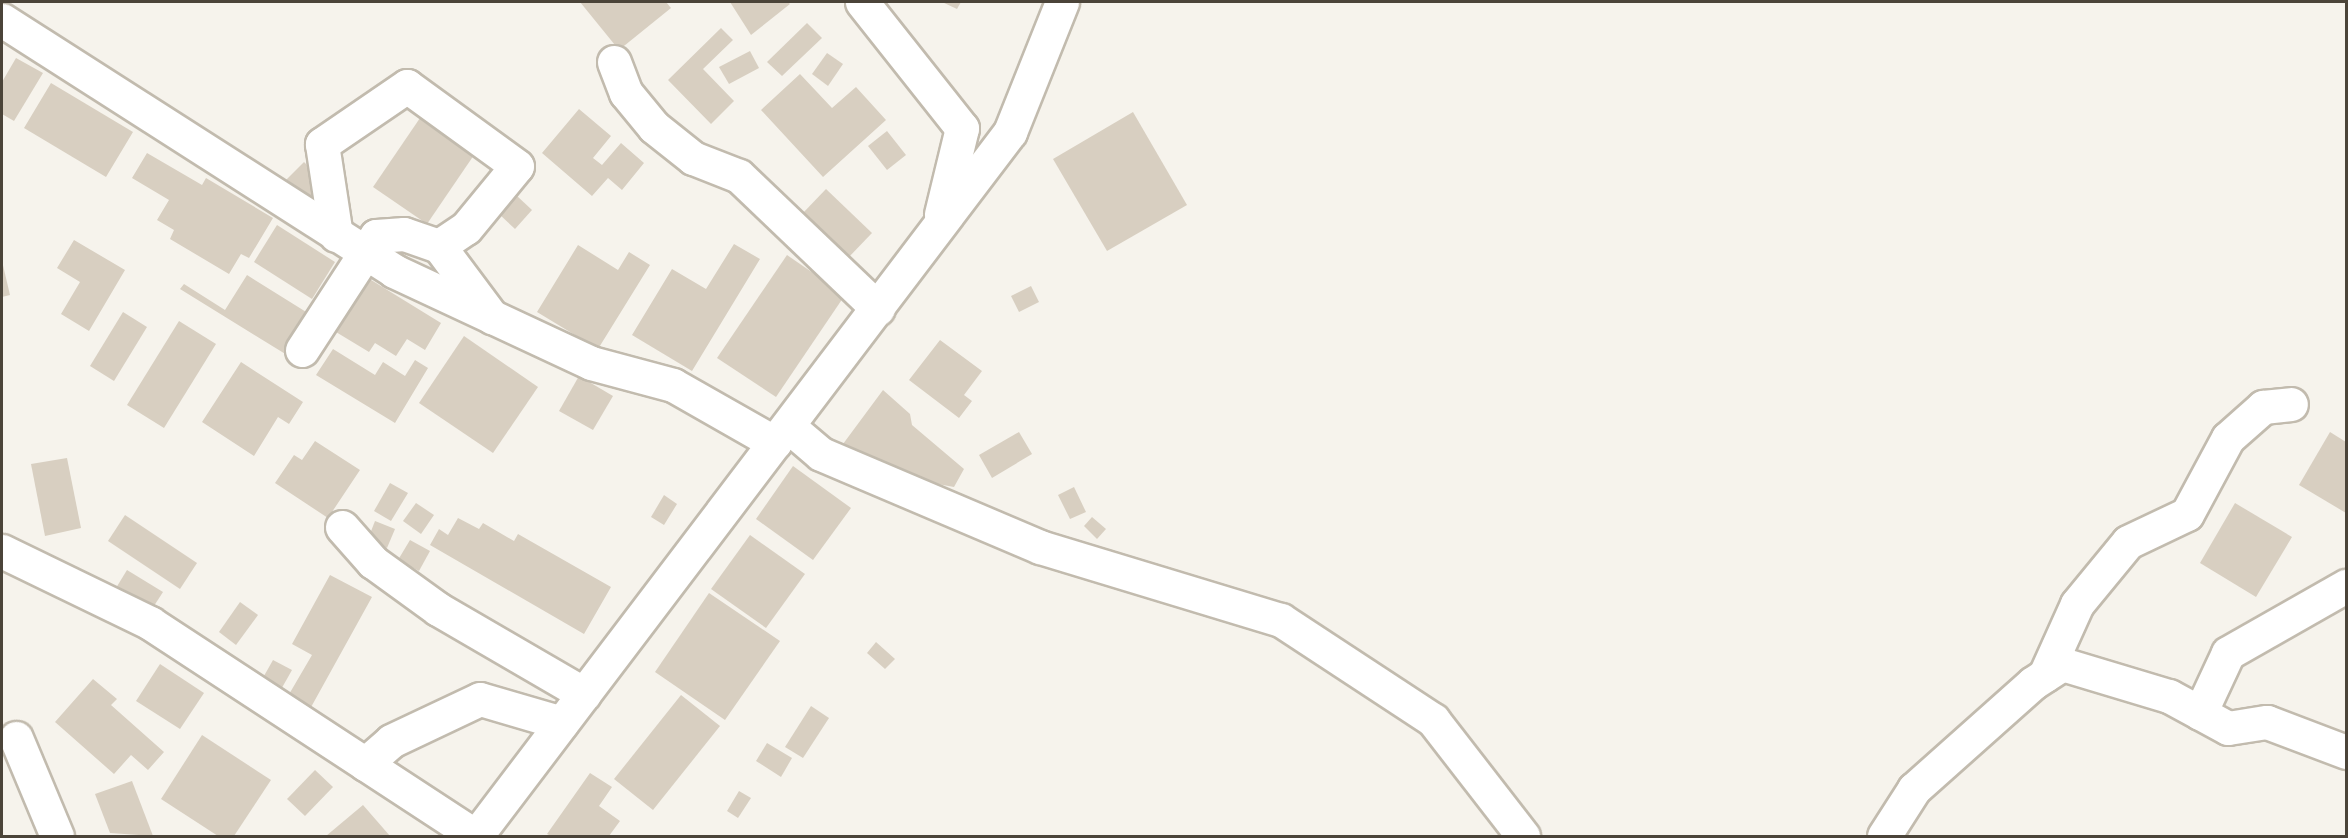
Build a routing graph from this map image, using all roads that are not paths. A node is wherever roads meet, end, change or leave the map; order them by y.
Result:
1 (862, 2) edge
2 (1062, 2) edge
3 (2, 20) edge
4 (614, 62) dead end
5 (938, 229) junction
6 (349, 243) junction
7 (439, 246) junction
8 (878, 309) junction
9 (493, 319) junction
10 (302, 351) dead end
11 (2291, 404) dead end
12 (782, 435) junction
13 (342, 527) dead end
14 (2, 551) edge
15 (2346, 585) edge
16 (2045, 675) junction
17 (584, 694) junction
18 (2200, 713) junction
19 (562, 723) junction
20 (16, 738) dead end
21 (2346, 752) edge
22 (364, 764) junction
23 (57, 837) edge
24 (475, 837) edge
25 (1523, 837) edge
26 (1884, 837) edge

1 - 5 street
2 - 5 street
3 - 6 street
4 - 8 street
5 - 8 street
6 - 7 street
6 - 7 street
6 - 9 street
6 - 10 street
7 - 9 street
8 - 12 street
9 - 12 street
11 - 16 street
12 - 17 street
12 - 25 street
13 - 17 street
14 - 22 street
15 - 18 street
16 - 18 street
16 - 26 street
17 - 19 street
18 - 21 street
19 - 22 street
19 - 24 street
20 - 23 street
22 - 24 street

